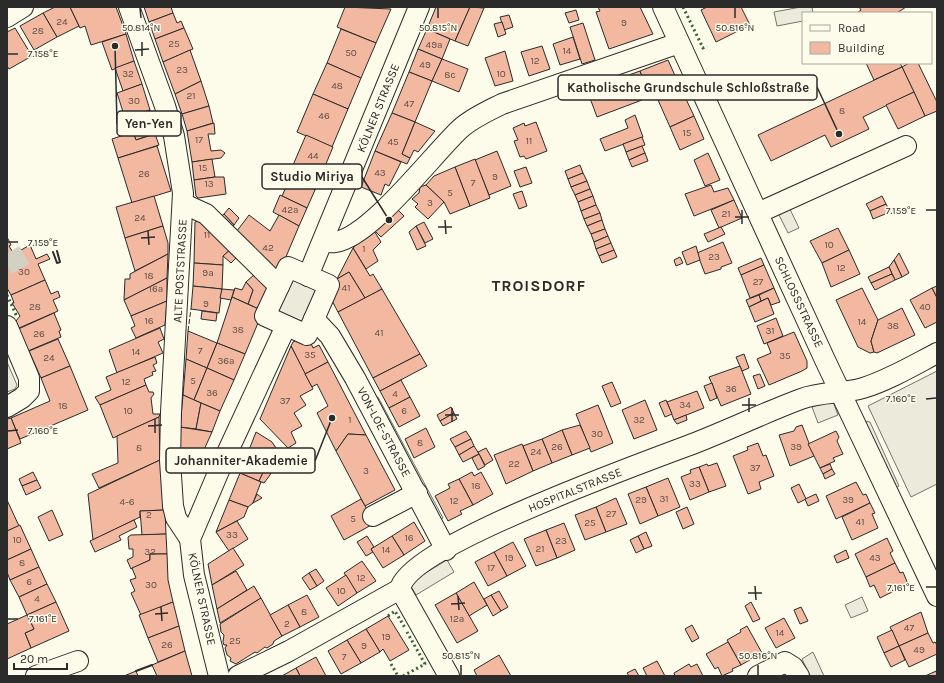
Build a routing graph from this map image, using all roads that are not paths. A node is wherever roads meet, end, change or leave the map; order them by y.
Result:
1 (23, 7) edge
2 (129, 7) edge
3 (419, 7) edge
4 (663, 7) edge
5 (7, 17) edge
6 (679, 43) junction
7 (906, 146) dead end
8 (184, 204) junction
9 (758, 213) junction
10 (323, 241) junction
11 (308, 276) junction
12 (279, 286) junction
13 (314, 318) junction
14 (7, 326) edge
15 (286, 326) junction
16 (937, 353) edge
17 (840, 391) junction
18 (7, 407) edge
19 (417, 493) junction
20 (373, 516) dead end
21 (190, 538) junction
22 (446, 550) junction
23 (400, 589) junction
24 (937, 596) edge
25 (78, 661) dead end
26 (36, 676) edge
27 (219, 676) edge
28 (238, 676) edge
29 (449, 676) edge
30 (758, 676) edge
31 (799, 676) edge

1 - 5 street
2 - 8 street, ALTE POSTSTRASSE
3 - 10 street, KÖLNER STRASSE
4 - 6 street, SCHLOSSSTRASSE
6 - 9 street, SCHLOSSSTRASSE
6 - 10 street
7 - 9 street
8 - 12 street
8 - 21 street, ALTE POSTSTRASSE
9 - 17 street, SCHLOSSSTRASSE
10 - 11 street, KÖLNER STRASSE
11 - 12 street
11 - 13 street
12 - 15 street
13 - 15 street
13 - 19 street, VON-LOE-STRASSE
14 - 18 street
15 - 21 street, KÖLNER STRASSE
16 - 17 street, HOSPITALSTRASSE
17 - 22 street, HOSPITALSTRASSE
17 - 24 street, SCHLOSSSTRASSE
19 - 20 street
19 - 22 street, VON-LOE-STRASSE
21 - 27 street, KÖLNER STRASSE
22 - 23 street, HOSPITALSTRASSE
23 - 28 street, HOSPITALSTRASSE
23 - 29 street
25 - 26 street
30 - 31 street

